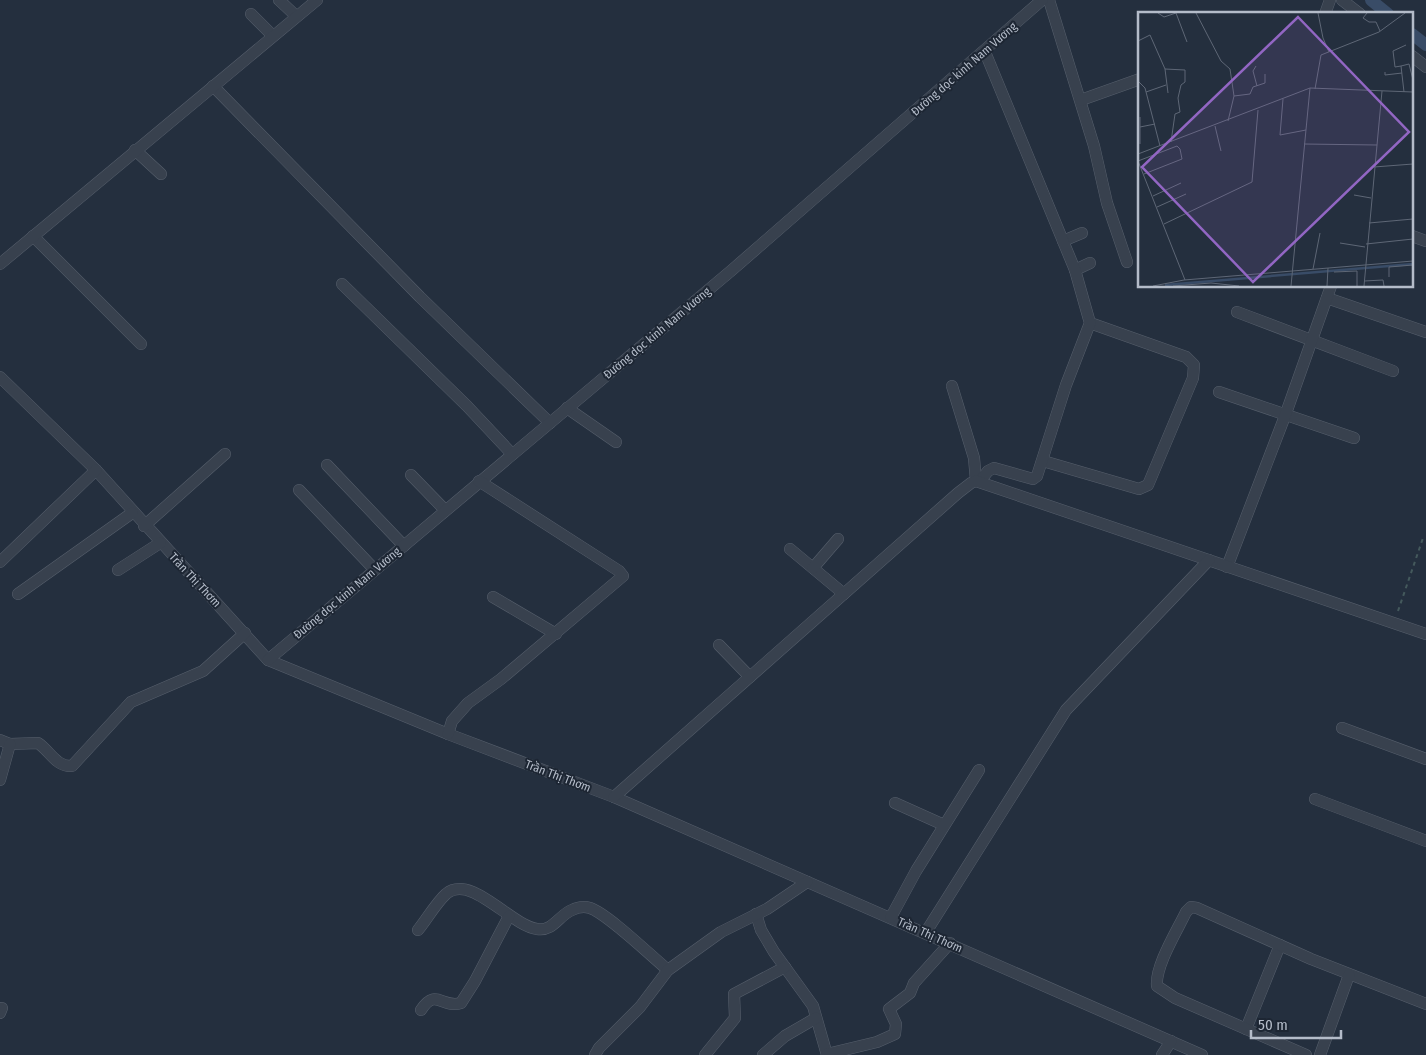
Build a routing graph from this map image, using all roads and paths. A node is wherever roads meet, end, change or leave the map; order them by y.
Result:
1 (279, 0) edge
2 (317, 0) edge
3 (1042, 0) edge
4 (1050, 0) edge
5 (1330, 0) edge
6 (1342, 0) edge
7 (1326, 12) edge
8 (1357, 12) edge
9 (251, 14) dead end
10 (296, 16) junction
11 (272, 35) junction
12 (985, 52) junction
13 (1414, 58) edge
14 (1426, 67) edge
15 (1138, 80) edge
16 (213, 86) junction
17 (1080, 100) junction
18 (135, 150) junction
19 (161, 174) dead end
20 (1082, 233) dead end
21 (33, 236) junction
22 (1414, 237) edge
23 (1063, 241) junction
24 (1426, 241) edge
25 (1128, 262) dead end
26 (1090, 263) dead end
27 (0, 264) edge
28 (1075, 270) junction
29 (342, 284) dead end
30 (1329, 292) edge
31 (1237, 312) dead end
32 (1090, 323) junction
33 (1426, 332) edge
34 (1313, 340) junction
35 (141, 344) dead end
36 (1393, 372) dead end
37 (0, 377) edge
38 (952, 386) dead end
39 (1219, 392) dead end
40 (567, 408) junction
41 (1286, 416) junction
42 (550, 423) junction
43 (1354, 438) dead end
44 (616, 442) dead end
45 (225, 454) dead end
46 (512, 454) junction
47 (1043, 461) junction
48 (327, 465) dead end
49 (96, 470) junction
50 (411, 475) dead end
51 (479, 481) junction
52 (978, 481) junction
53 (299, 490) dead end
54 (445, 510) junction
55 (132, 513) junction
56 (144, 526) junction
57 (1423, 538) dead end
58 (838, 539) dead end
59 (160, 543) junction
60 (404, 546) junction
61 (790, 549) dead end
62 (1209, 560) junction
63 (0, 562) edge
64 (1227, 567) junction
65 (813, 568) junction
66 (118, 570) dead end
67 (375, 570) junction
68 (18, 594) dead end
69 (844, 594) junction
70 (493, 597) dead end
71 (1394, 623) junction
72 (245, 633) junction
73 (556, 634) junction
74 (1426, 634) edge
75 (719, 645) dead end
76 (268, 660) junction
77 (750, 677) junction
78 (1342, 728) dead end
79 (448, 734) junction
80 (5, 742) edge
81 (1426, 759) edge
82 (979, 770) dead end
83 (0, 780) edge
84 (614, 797) junction
85 (1314, 799) dead end
86 (895, 802) dead end
87 (944, 825) junction
88 (1426, 841) edge
89 (807, 882) junction
90 (756, 914) junction
91 (510, 916) junction
92 (891, 917) junction
93 (418, 930) dead end
94 (926, 932) junction
95 (950, 943) junction
96 (1280, 945) junction
97 (785, 967) junction
98 (668, 970) junction
99 (1349, 975) junction
100 (1426, 1004) edge
101 (421, 1010) dead end
102 (816, 1018) junction
103 (1246, 1029) junction
104 (1171, 1042) junction
105 (1277, 1050) edge
106 (595, 1055) edge
107 (705, 1055) edge
108 (763, 1055) edge
109 (827, 1055) edge
110 (1162, 1055) edge
111 (1202, 1055) edge
112 (1306, 1055) edge
113 (1320, 1055) edge

1 - 10 street
2 - 10 street
3 - 12 street, Đường dọc kinh Nam Vương
4 - 17 street
5 - 7 street
6 - 8 street
9 - 11 street
10 - 11 street
11 - 16 street
12 - 23 street
12 - 40 street, Đường dọc kinh Nam Vương
13 - 14 street
15 - 17 street
16 - 18 street
16 - 42 street
17 - 25 street
18 - 19 street
18 - 21 street
20 - 23 street
21 - 27 street
21 - 35 street
22 - 24 street
23 - 28 street
26 - 28 street
28 - 32 street
29 - 46 street
30 - 33 street
30 - 34 street
31 - 34 street
32 - 47 street
32 - 47 street
34 - 36 street
34 - 41 street
37 - 49 street, Trần Thị Thơm
38 - 52 street
39 - 41 street
40 - 42 street, Đường dọc kinh Nam Vương
40 - 44 street
41 - 43 street
41 - 64 street
42 - 46 street, Đường dọc kinh Nam Vương
45 - 56 street
46 - 51 street, Đường dọc kinh Nam Vương
47 - 52 street
48 - 60 street
49 - 55 street, Trần Thị Thơm
49 - 63 street
50 - 54 street
51 - 54 street, Đường dọc kinh Nam Vương
51 - 73 street
52 - 62 street
52 - 69 street
53 - 67 street
54 - 60 street, Đường dọc kinh Nam Vương
55 - 56 street, Trần Thị Thơm
55 - 68 street
56 - 59 street, Trần Thị Thơm
57 - 71 path
58 - 65 street
59 - 66 street
59 - 72 street, Trần Thị Thơm
60 - 67 street, Đường dọc kinh Nam Vương
61 - 65 street
62 - 64 street
62 - 94 street
64 - 71 street
65 - 69 street
67 - 76 street, Đường dọc kinh Nam Vương
69 - 77 street
70 - 73 street
71 - 74 street
72 - 76 street, Trần Thị Thơm
72 - 80 street
73 - 79 street
75 - 77 street
76 - 79 street, Trần Thị Thơm
77 - 84 street
78 - 81 street
79 - 84 street, Trần Thị Thơm
80 - 83 street
82 - 87 street
84 - 89 street, Trần Thị Thơm
85 - 88 street
86 - 87 street
87 - 92 street
89 - 90 street
89 - 92 street, Trần Thị Thơm
90 - 97 street
90 - 98 street
91 - 93 street
91 - 98 street
91 - 101 street
92 - 94 street, Trần Thị Thơm
94 - 95 street, Trần Thị Thơm
95 - 104 street, Trần Thị Thơm
95 - 109 street
96 - 99 street
96 - 103 street
96 - 103 street
97 - 102 street
97 - 107 street
98 - 106 street
99 - 100 street
99 - 113 street
102 - 108 street
102 - 109 street
103 - 105 street
104 - 110 street
104 - 111 street, Trần Thị Thơm
105 - 112 street

